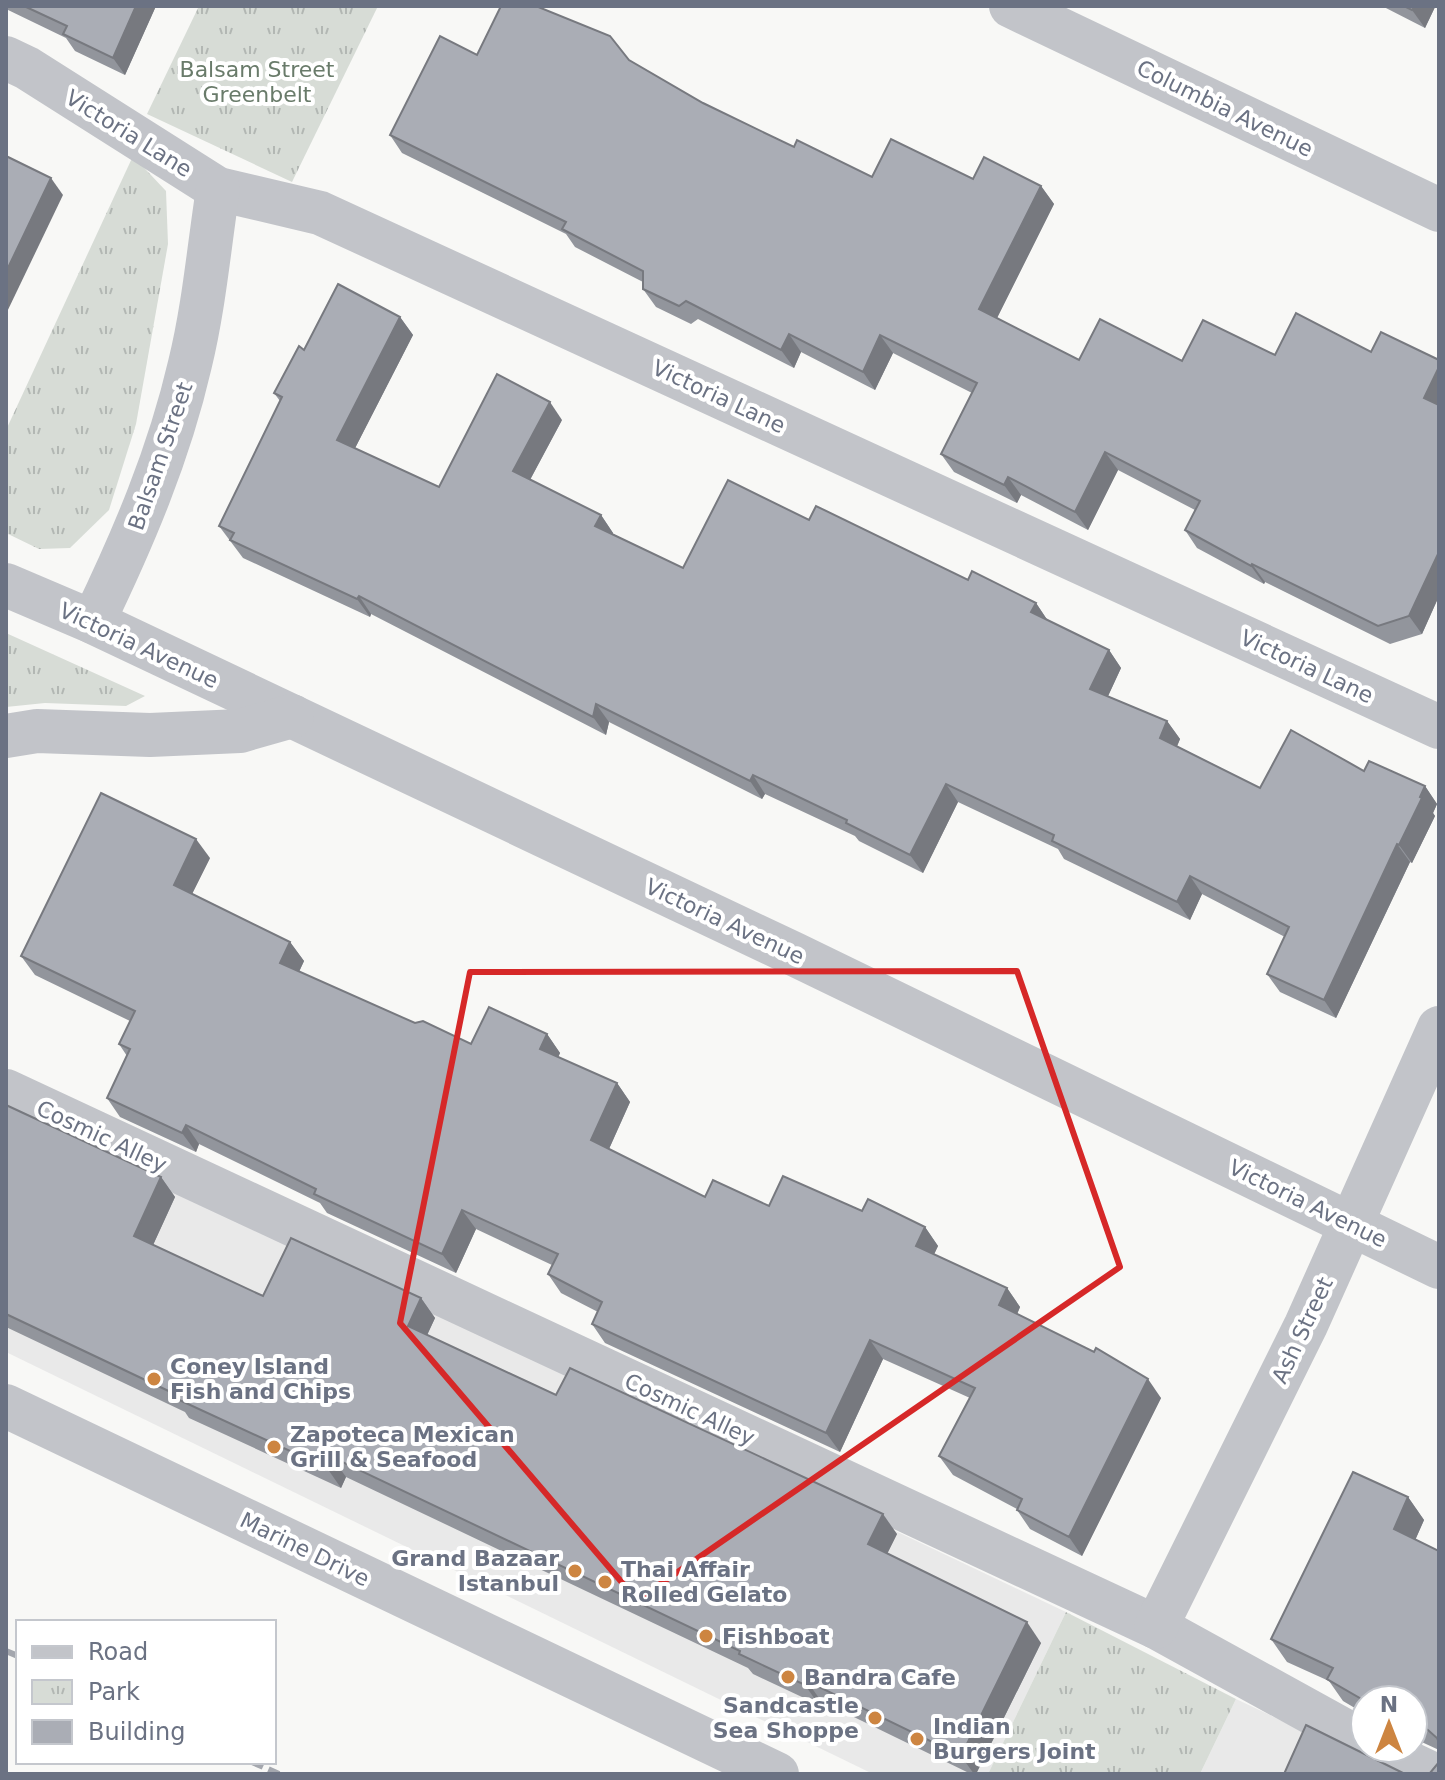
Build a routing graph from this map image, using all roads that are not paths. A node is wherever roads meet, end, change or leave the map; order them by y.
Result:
1 (1011, 6) edge
2 (6, 58) edge
3 (218, 189) junction
4 (1439, 210) edge
5 (6, 585) edge
6 (93, 622) junction
7 (292, 716) junction
8 (1439, 727) edge
9 (6, 736) edge
10 (1439, 1028) edge
11 (6, 1091) edge
12 (1350, 1223) junction
13 (1439, 1267) edge
14 (6, 1406) edge
15 (1156, 1627) junction
16 (1349, 1733) edge
17 (1411, 1764) edge
18 (777, 1774) edge
19 (1432, 1774) edge

1 - 4 street, Columbia Avenue
2 - 3 street, Victoria Lane
3 - 6 street, Balsam Street
3 - 8 street, Victoria Lane
5 - 6 street, Victoria Avenue
6 - 7 street, Victoria Avenue
7 - 9 street
7 - 12 street, Victoria Avenue
10 - 12 street, Ash Street
11 - 15 street, Cosmic Alley
12 - 13 street, Victoria Avenue
12 - 15 street, Ash Street
14 - 18 street, Marine Drive
15 - 16 street, Cosmic Alley
17 - 19 street

